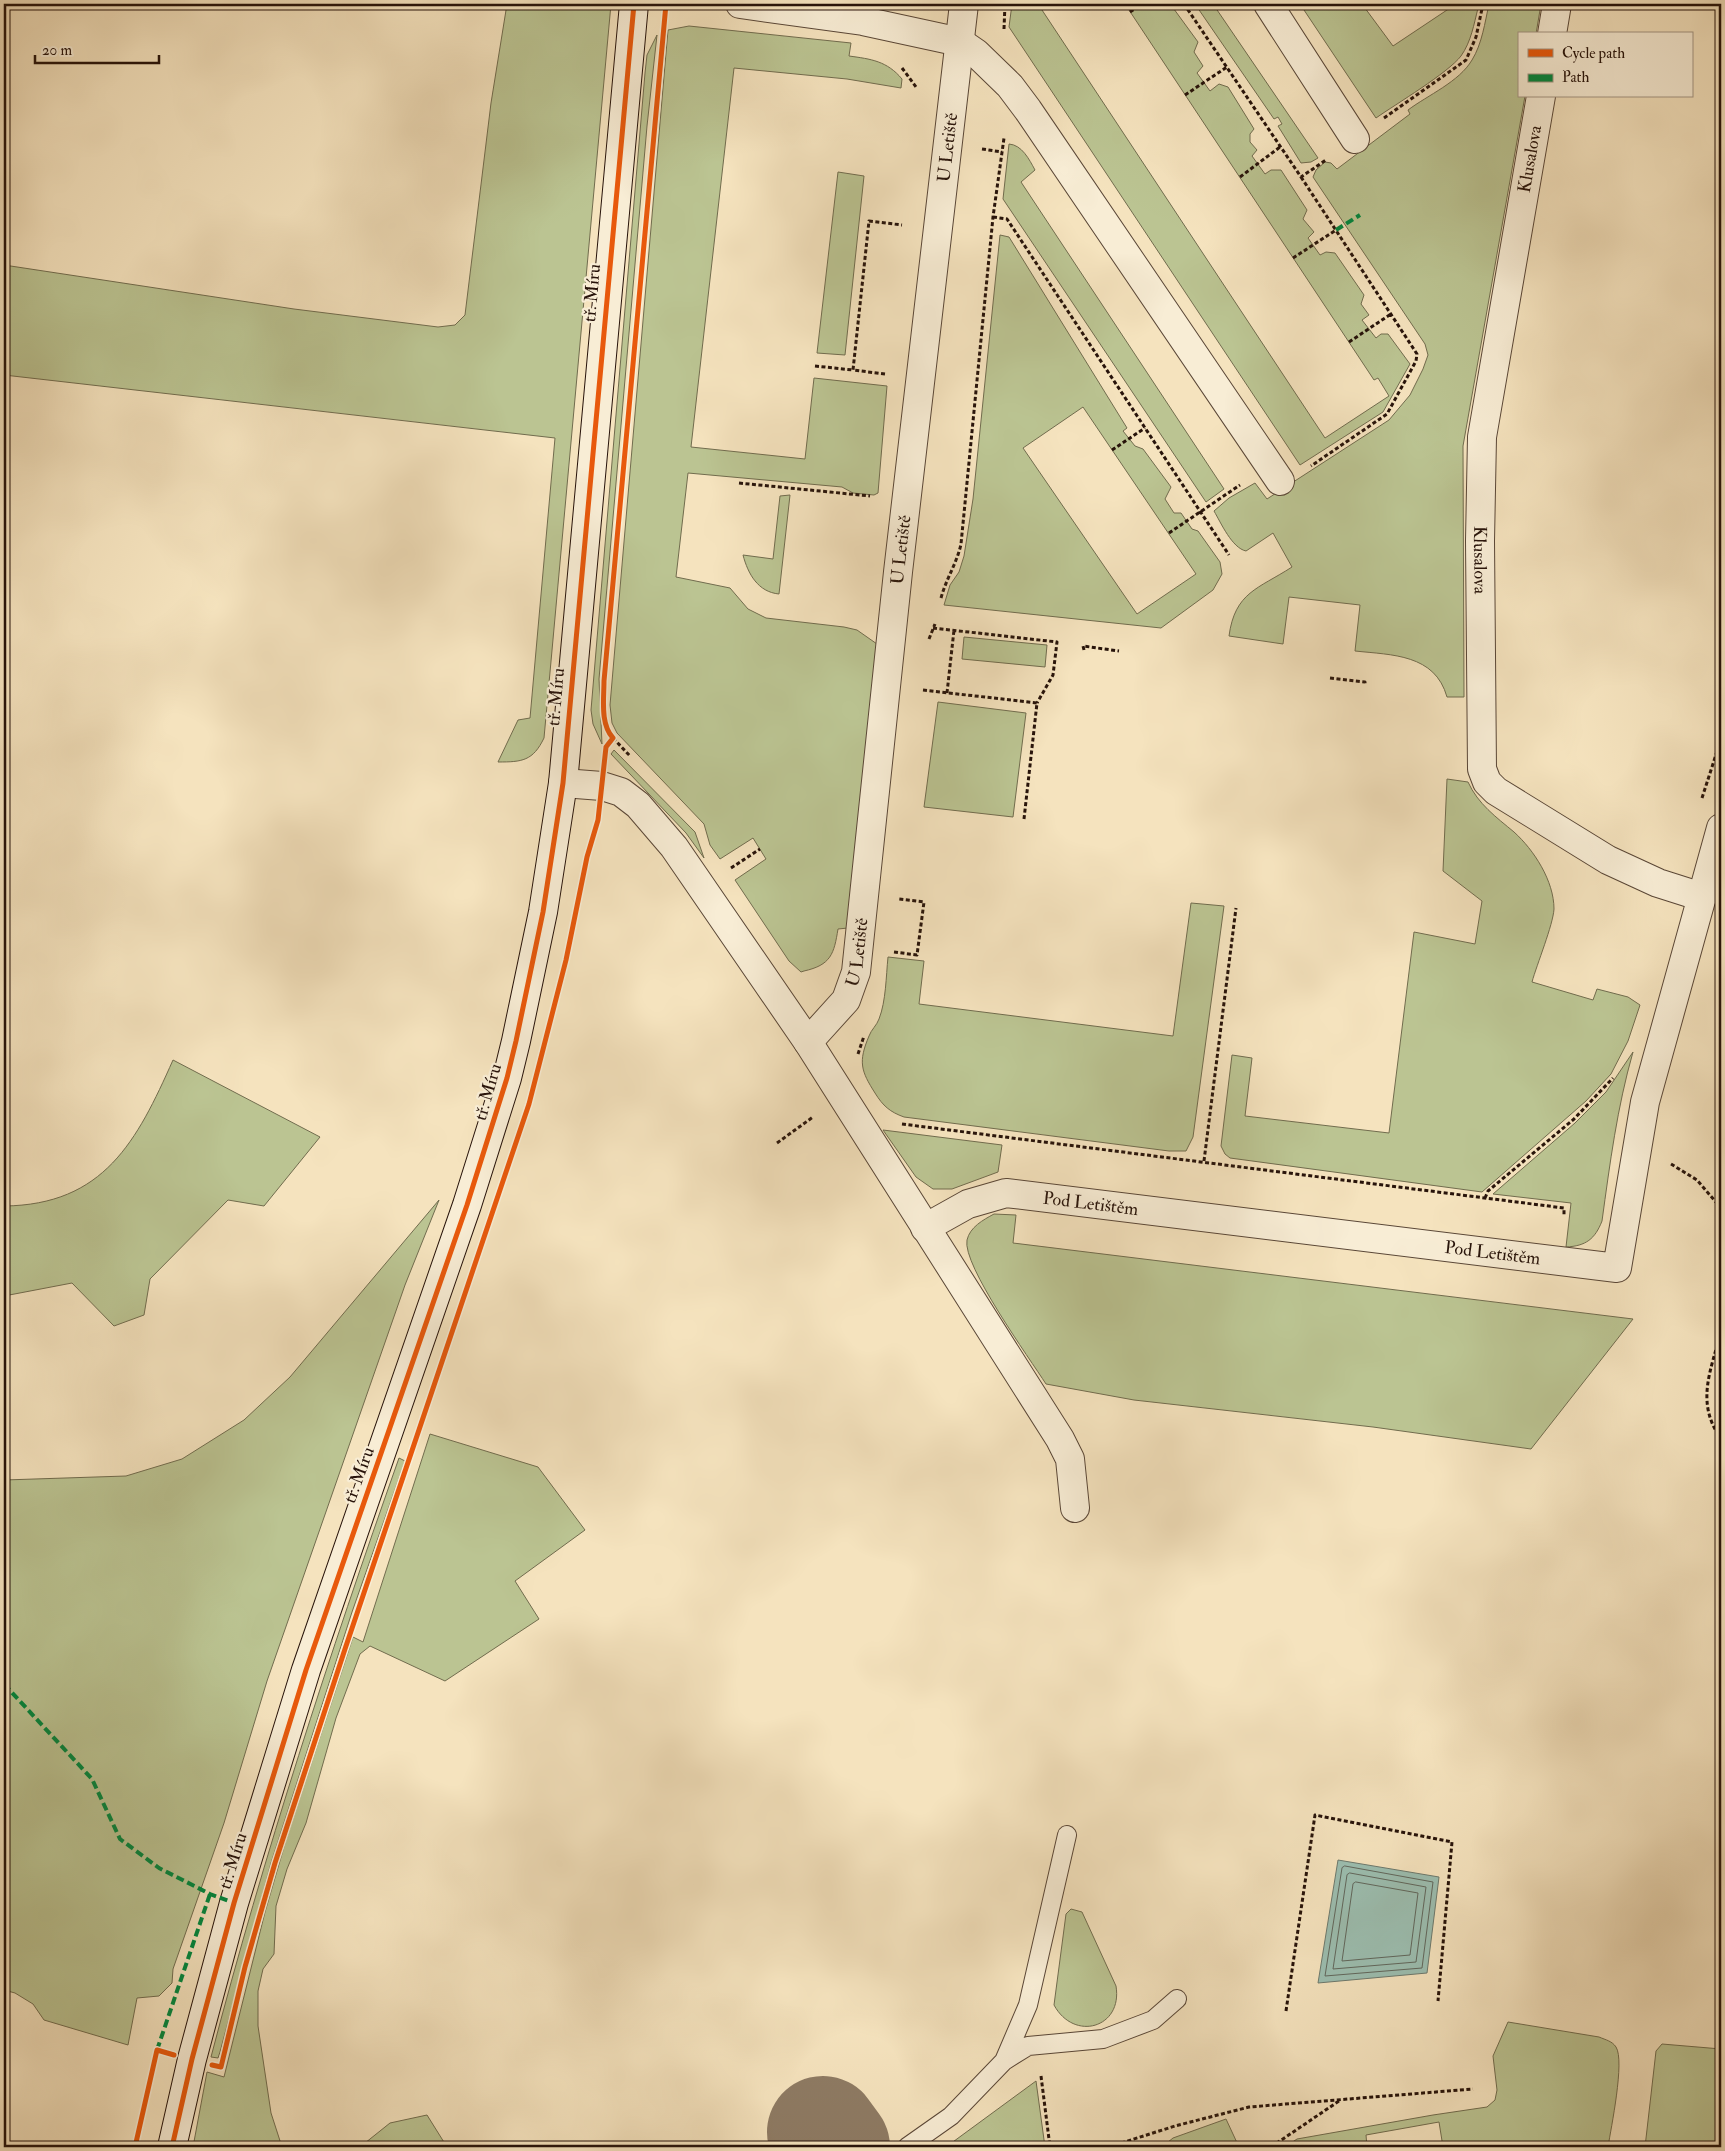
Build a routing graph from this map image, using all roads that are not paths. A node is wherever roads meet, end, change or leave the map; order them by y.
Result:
1 (634, 4) edge
2 (740, 4) edge
3 (964, 4) edge
4 (1268, 4) edge
5 (1557, 4) edge
6 (1552, 32) edge
7 (960, 42) junction
8 (1541, 98) edge
9 (1356, 139) dead end
10 (1280, 481) dead end
11 (563, 783) junction
12 (1721, 828) edge
13 (1702, 897) junction
14 (808, 1042) junction
15 (925, 1228) junction
16 (1075, 1508) dead end
17 (1067, 1835) dead end
18 (1177, 1999) dead end
19 (1004, 2062) junction
20 (172, 2147) edge
21 (907, 2147) edge

1 - 11 street, tř. Míru
2 - 7 street
3 - 7 street, U Letiště
4 - 9 street
5 - 6 street
7 - 10 street
7 - 14 street, U Letiště
8 - 13 street, Klusalova
11 - 14 street
11 - 20 street, tř. Míru
12 - 13 street, Pod Letištěm
13 - 15 street, Pod Letištěm
14 - 15 street
15 - 16 street
17 - 19 lane
18 - 19 lane
19 - 21 lane

